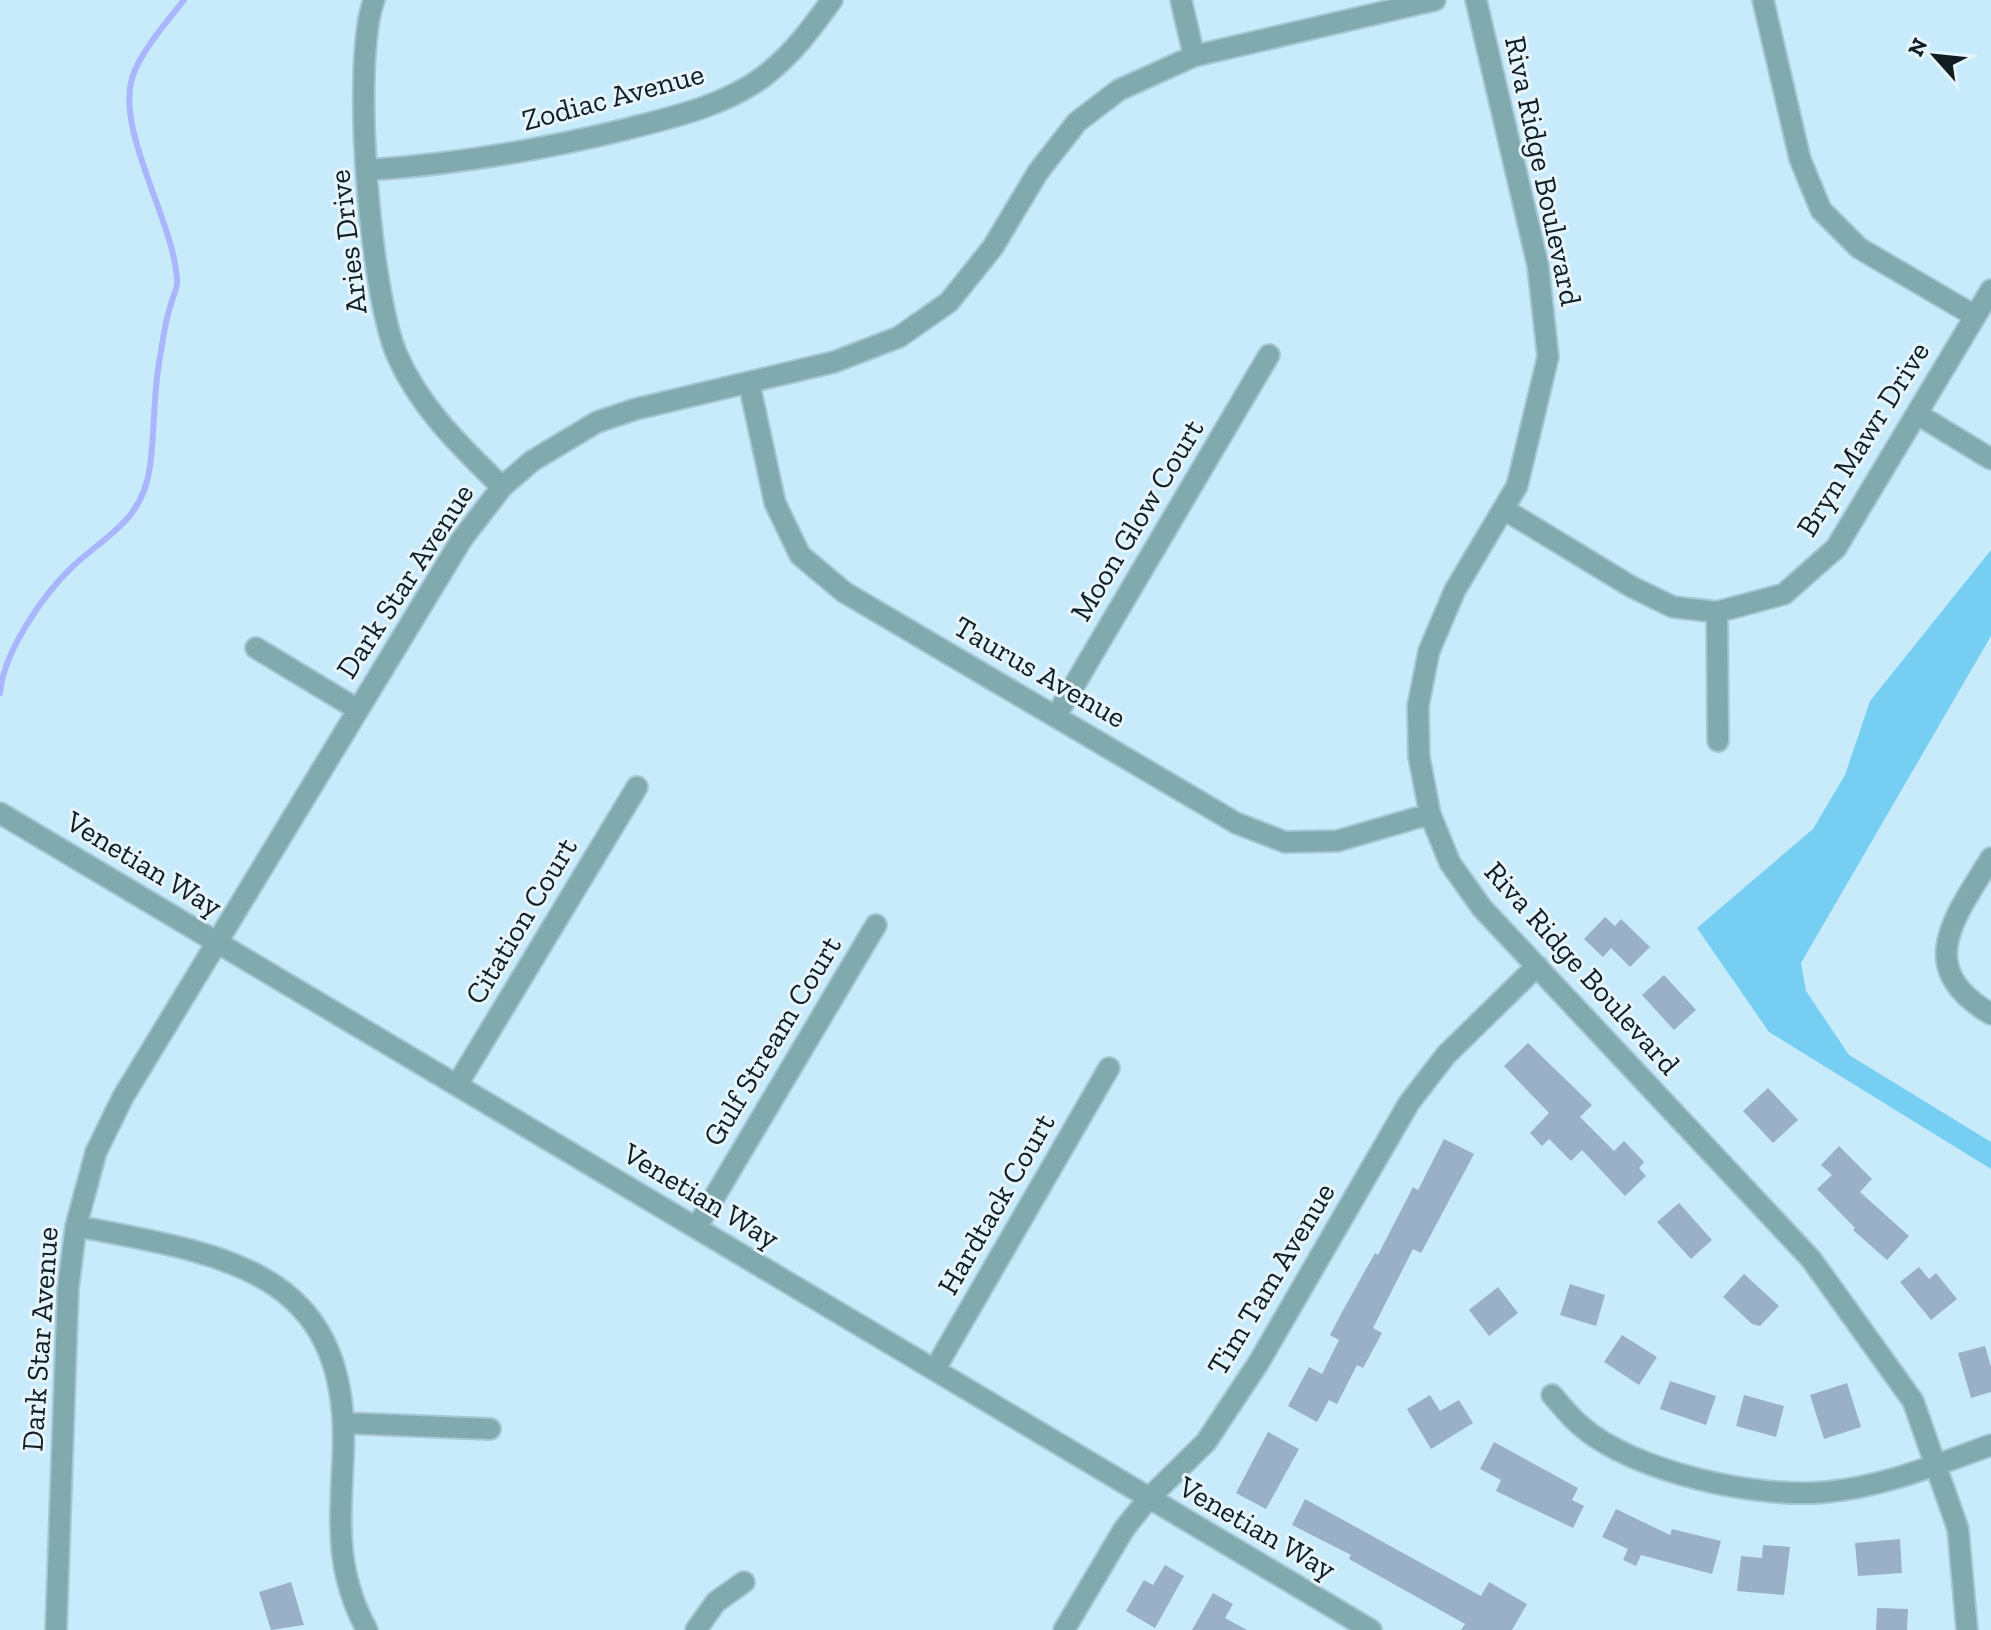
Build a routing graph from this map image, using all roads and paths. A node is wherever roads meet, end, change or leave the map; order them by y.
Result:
1 (374, 0) edge
2 (832, 0) edge
3 (1181, 0) edge
4 (1435, 0) edge
5 (1476, 0) edge
6 (1763, 0) edge
7 (1194, 56) junction
8 (369, 170) junction
9 (1991, 290) edge
10 (1975, 316) junction
11 (1269, 355) dead end
12 (749, 383) junction
13 (1917, 414) junction
14 (1991, 459) edge
15 (502, 487) junction
16 (1505, 510) junction
17 (1717, 612) junction
18 (256, 648) dead end
19 (357, 709) junction
20 (1056, 716) junction
21 (1718, 741) dead end
22 (637, 787) dead end
23 (0, 813) edge
24 (1430, 814) junction
25 (1991, 858) edge
26 (876, 925) dead end
27 (217, 943) junction
28 (1537, 966) junction
29 (1991, 1014) edge
30 (1109, 1068) dead end
31 (457, 1085) junction
32 (76, 1226) junction
33 (696, 1228) junction
34 (935, 1369) junction
35 (1552, 1395) dead end
36 (345, 1423) junction
37 (490, 1429) dead end
38 (1991, 1445) edge
39 (1938, 1464) junction
40 (1148, 1499) junction
41 (744, 1582) dead end
42 (56, 1630) edge
43 (367, 1630) edge
44 (696, 1630) edge
45 (1064, 1630) edge
46 (1371, 1630) edge
47 (1967, 1630) edge

1 - 8 street, Aries Drive
2 - 8 street, Zodiac Avenue
3 - 7 street
4 - 7 street, Dark Star Avenue
5 - 16 street, Riva Ridge Boulevard
6 - 10 street
7 - 12 street, Dark Star Avenue
8 - 15 street, Aries Drive
9 - 10 street, Bryn Mawr Drive
10 - 13 street, Bryn Mawr Drive
11 - 20 street, Moon Glow Court
12 - 15 street, Dark Star Avenue
12 - 20 street, Taurus Avenue
13 - 14 street
13 - 17 street, Bryn Mawr Drive
15 - 19 street, Dark Star Avenue
16 - 17 street, Bryn Mawr Drive
16 - 24 street, Riva Ridge Boulevard
17 - 21 street
18 - 19 street
19 - 27 street, Dark Star Avenue
20 - 24 street, Taurus Avenue
22 - 31 street, Citation Court
23 - 27 street, Venetian Way
24 - 28 street, Riva Ridge Boulevard
25 - 29 street
26 - 33 street, Gulf Stream Court
27 - 31 street, Venetian Way
27 - 32 street, Dark Star Avenue
28 - 39 street, Riva Ridge Boulevard
28 - 40 street, Tim Tam Avenue
30 - 34 street, Hardtack Court
31 - 33 street, Venetian Way
32 - 36 street
32 - 42 street, Dark Star Avenue
33 - 34 street, Venetian Way
34 - 40 street, Venetian Way
35 - 39 street
36 - 37 street
36 - 43 street
38 - 39 street
39 - 47 street, Riva Ridge Boulevard
40 - 45 street, Tim Tam Avenue
40 - 46 street, Venetian Way
41 - 44 street

